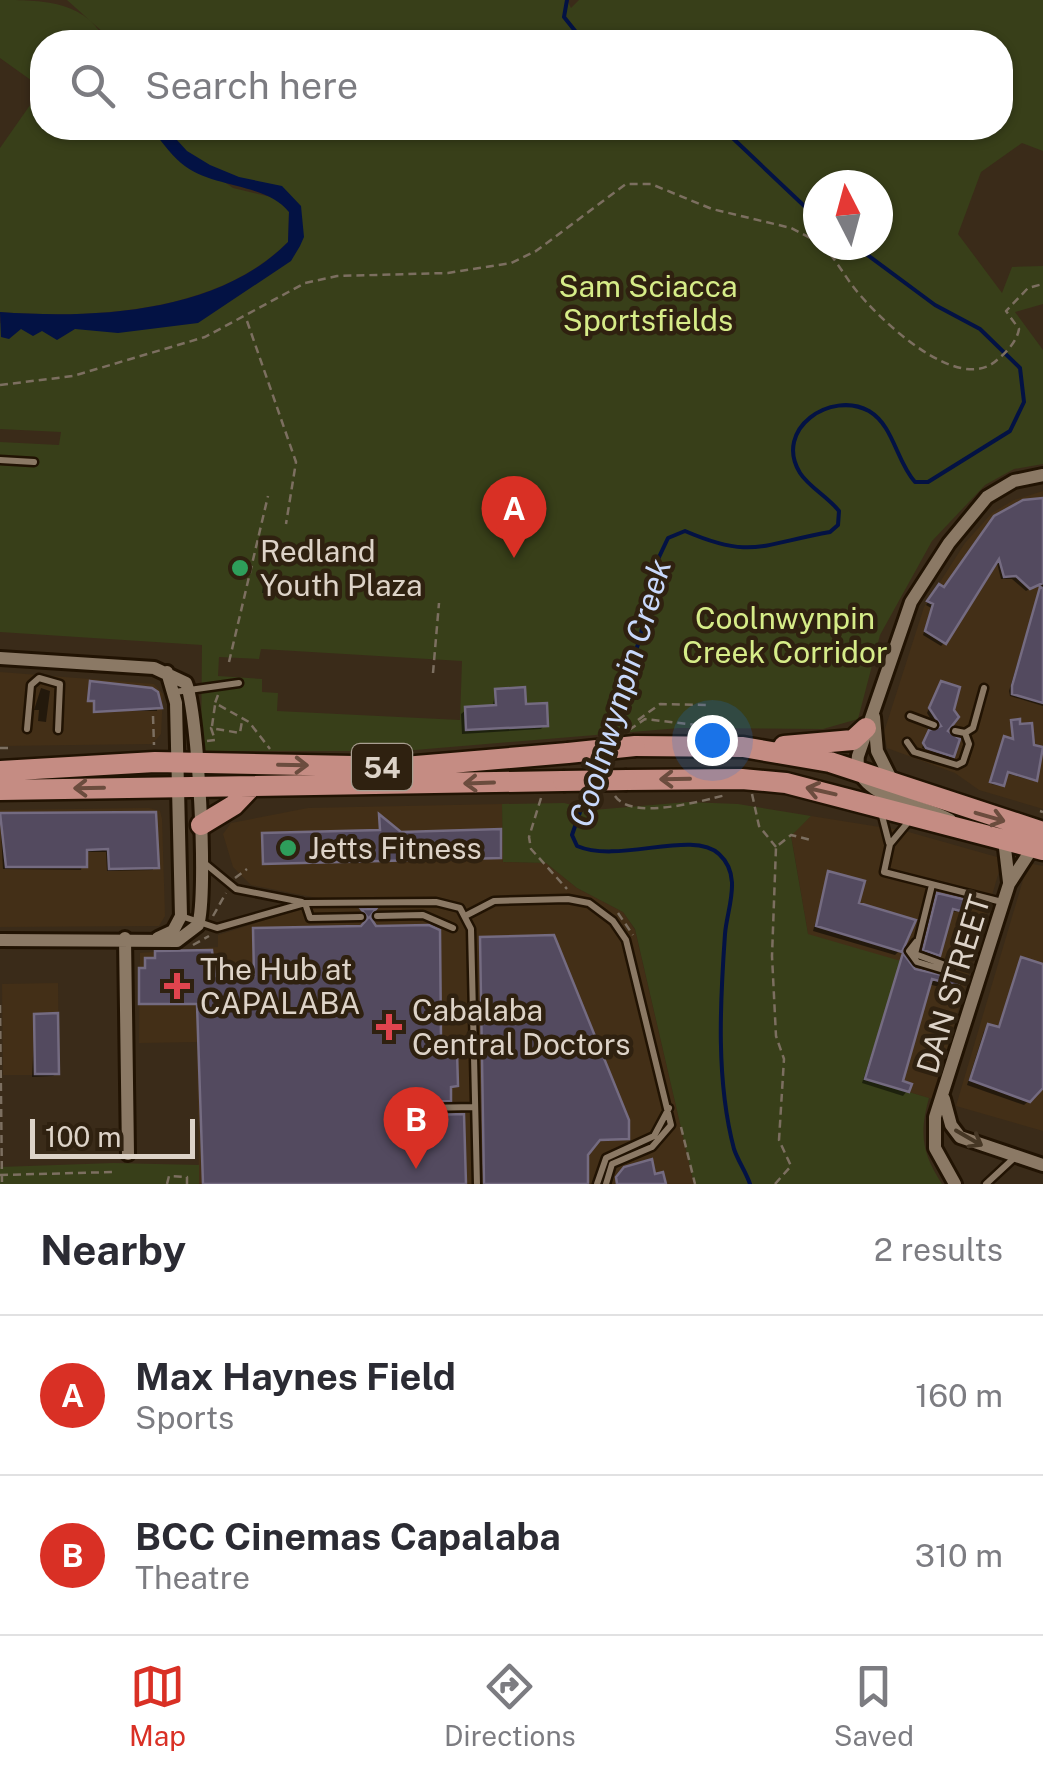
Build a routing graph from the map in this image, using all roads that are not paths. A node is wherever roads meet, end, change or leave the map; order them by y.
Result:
1 (0, 460) edge
2 (34, 462) dead end
3 (1043, 475) edge
4 (0, 658) edge
5 (239, 683) dead end
6 (984, 688) dead end
7 (182, 690) junction
8 (910, 716) dead end
9 (870, 721) junction
10 (934, 724) dead end
11 (27, 730) dead end
12 (58, 730) dead end
13 (955, 731) dead end
14 (965, 734) junction
15 (907, 742) dead end
16 (721, 746) junction
17 (757, 749) junction
18 (192, 759) junction
19 (857, 770) junction
20 (0, 771) edge
21 (723, 779) junction
22 (892, 781) junction
23 (188, 787) junction
24 (251, 787) junction
25 (0, 790) edge
26 (876, 804) junction
27 (915, 815) junction
28 (201, 824) junction
29 (965, 829) junction
30 (1040, 830) edge
31 (1004, 840) junction
32 (890, 844) junction
33 (201, 860) junction
34 (932, 884) junction
35 (1010, 884) junction
36 (388, 902) junction
37 (1004, 902) junction
38 (306, 903) junction
39 (467, 914) junction
40 (181, 916) junction
41 (377, 916) dead end
42 (388, 916) junction
43 (361, 917) dead end
44 (205, 924) junction
45 (452, 928) dead end
46 (125, 938) junction
47 (158, 938) junction
48 (0, 940) edge
49 (956, 962) dead end
50 (944, 1099) junction
51 (474, 1107) junction
52 (673, 1109) junction
53 (425, 1125) dead end
54 (128, 1154) dead end
55 (1014, 1158) junction
56 (1043, 1165) edge
57 (477, 1184) edge
58 (596, 1184) edge
59 (606, 1184) edge
60 (955, 1184) edge
61 (986, 1184) edge

1 - 2 lane
3 - 9 street
4 - 7 street
5 - 7 lane
6 - 14 lane
7 - 18 street
8 - 10 lane
9 - 17 main road
9 - 19 street
9 - 22 street
11 - 12 lane
13 - 14 lane
14 - 15 lane
16 - 17 main road, 54
18 -> 16 main road, 54, bridge
16 - 21 main road
17 - 19 main road, 54
18 - 20 main road, 54
18 - 23 street
18 - 23 street
19 - 22 main road, 54
19 - 29 street
21 -> 24 main road, 54, bridge
26 -> 21 main road, 54
22 -> 30 main road, 54
23 - 24 main road, 54
23 -> 25 main road, 54
23 - 28 street
23 - 40 street
24 - 28 main road
26 - 27 main road, 54
26 - 32 lane
27 - 29 main road, 54
27 - 32 lane
28 - 33 street
29 - 31 main road, 54
30 - 31 main road, 54
30 - 35 street, DAN STREET
31 - 35 street, DAN STREET
32 - 34 lane
33 - 38 lane
33 - 44 street
34 - 37 lane
34 - 49 lane
35 - 37 street, DAN STREET
36 - 38 lane
36 - 39 lane
36 - 42 lane
37 - 50 street, DAN STREET
38 - 43 lane
38 - 44 lane
39 - 51 lane
39 - 52 lane
40 - 44 lane
40 - 47 street
41 - 42 lane
42 - 45 lane
44 - 47 street
46 - 47 street
46 - 48 street
46 - 54 street
50 -> 55 street, DAN STREET
50 - 60 street, DAN STREET
51 - 53 lane
51 - 57 lane
52 - 58 lane
52 - 59 lane
55 - 56 street, DAN STREET
55 - 61 lane

